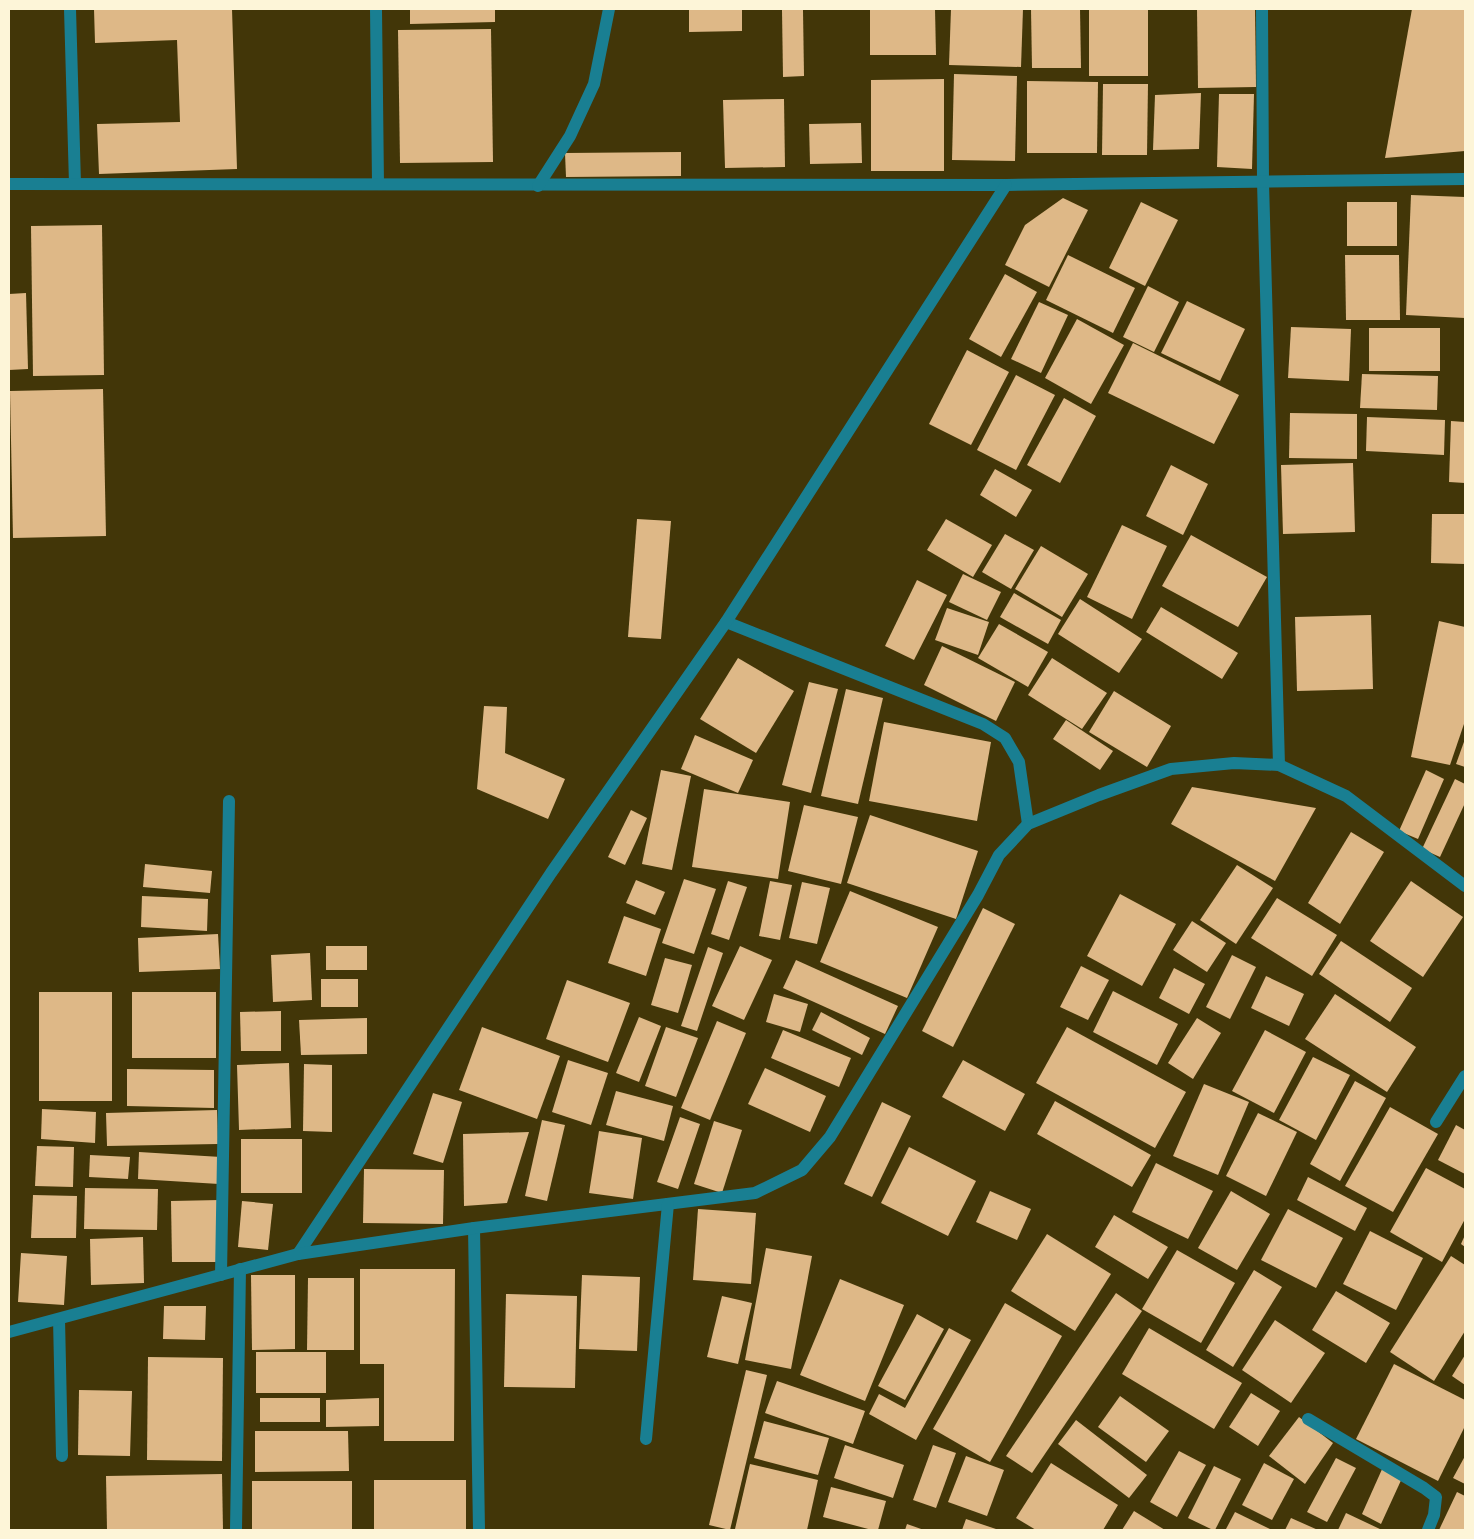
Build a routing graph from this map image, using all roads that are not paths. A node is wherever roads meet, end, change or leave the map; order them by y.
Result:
1 (70, 9) edge
2 (376, 9) edge
3 (609, 9) edge
4 (1262, 9) edge
5 (1465, 179) edge
6 (1263, 182) junction
7 (9, 184) edge
8 (74, 184) junction
9 (378, 184) junction
10 (1006, 185) junction
11 (538, 186) junction
12 (726, 622) junction
13 (1279, 765) junction
14 (230, 802) dead end
15 (1028, 824) junction
16 (1465, 886) edge
17 (1465, 1076) edge
18 (1436, 1122) dead end
19 (668, 1204) junction
20 (474, 1228) junction
21 (298, 1254) junction
22 (240, 1269) junction
23 (221, 1275) junction
24 (59, 1318) junction
25 (9, 1332) edge
26 (1308, 1418) dead end
27 (646, 1439) dead end
28 (62, 1456) dead end
29 (236, 1530) edge
30 (479, 1530) edge
31 (1428, 1530) edge

1 - 8 street
2 - 9 street
3 - 11 street
4 - 6 street
5 - 6 street
6 - 10 street
6 - 13 street
7 - 8 street
8 - 9 street
9 - 11 street
10 - 11 street
10 - 12 street
12 - 15 street
12 - 21 street
13 - 15 street
13 - 16 street
14 - 23 street
15 - 19 street
17 - 18 street
19 - 20 street
19 - 27 street
20 - 21 street
20 - 30 street
21 - 22 street
22 - 23 street
22 - 29 street
23 - 24 street
24 - 25 street
24 - 28 street
26 - 31 street

